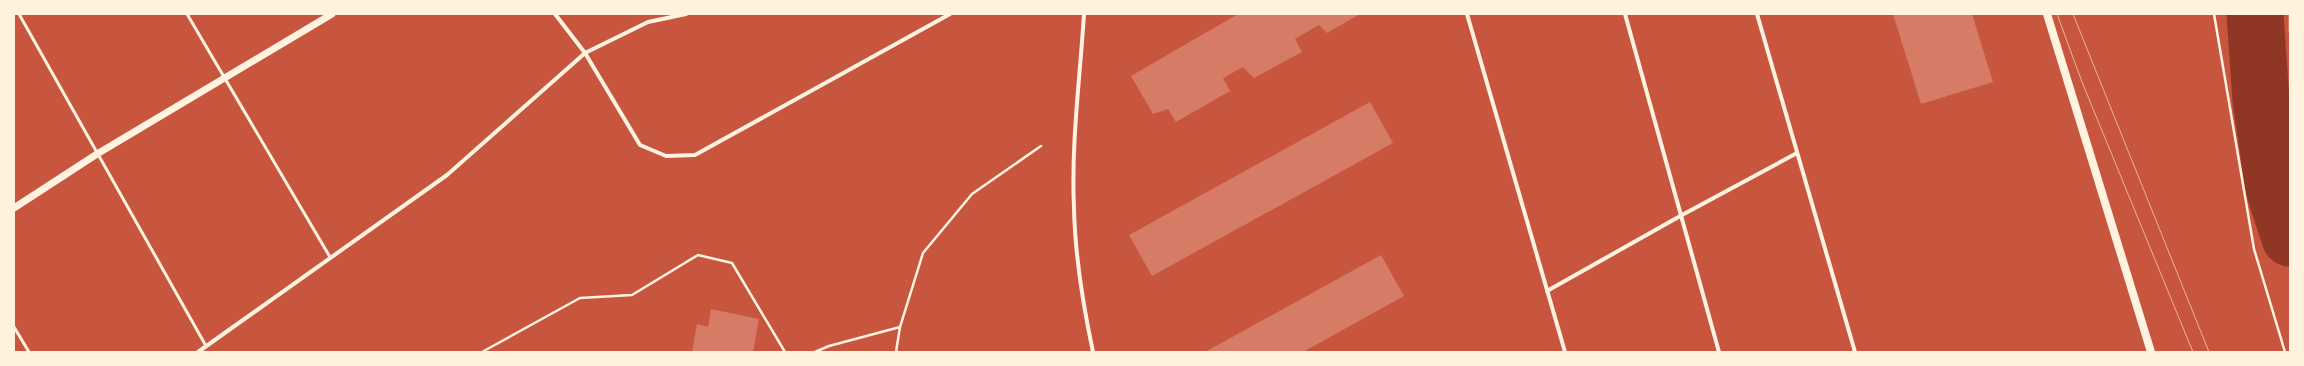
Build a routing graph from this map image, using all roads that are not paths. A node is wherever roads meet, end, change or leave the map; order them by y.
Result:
1 (19, 14) edge
2 (188, 14) edge
3 (332, 14) edge
4 (555, 14) edge
5 (686, 14) edge
6 (950, 14) edge
7 (1084, 14) edge
8 (1467, 14) edge
9 (1625, 14) edge
10 (1757, 14) edge
11 (2047, 14) edge
12 (585, 53) junction
13 (224, 79) junction
14 (1797, 153) junction
15 (97, 154) junction
16 (14, 208) edge
17 (1682, 214) junction
18 (330, 257) junction
19 (1547, 291) junction
20 (14, 327) edge
21 (206, 346) junction
22 (29, 352) edge
23 (198, 352) edge
24 (1093, 352) edge
25 (1565, 352) edge
26 (1719, 352) edge
27 (1855, 352) edge
28 (2151, 352) edge

1 - 15 lane
2 - 13 lane
3 - 13 street
4 - 12 street
5 - 12 street
6 - 12 street
7 - 24 street
8 - 19 street
9 - 17 street
10 - 14 street
11 - 28 main road
12 - 18 street
13 - 15 street
13 - 18 lane
14 - 17 street
14 - 27 street
15 - 16 street
15 - 21 lane
17 - 19 street
17 - 26 street
18 - 21 street
19 - 25 street
20 - 22 lane
21 - 23 street

